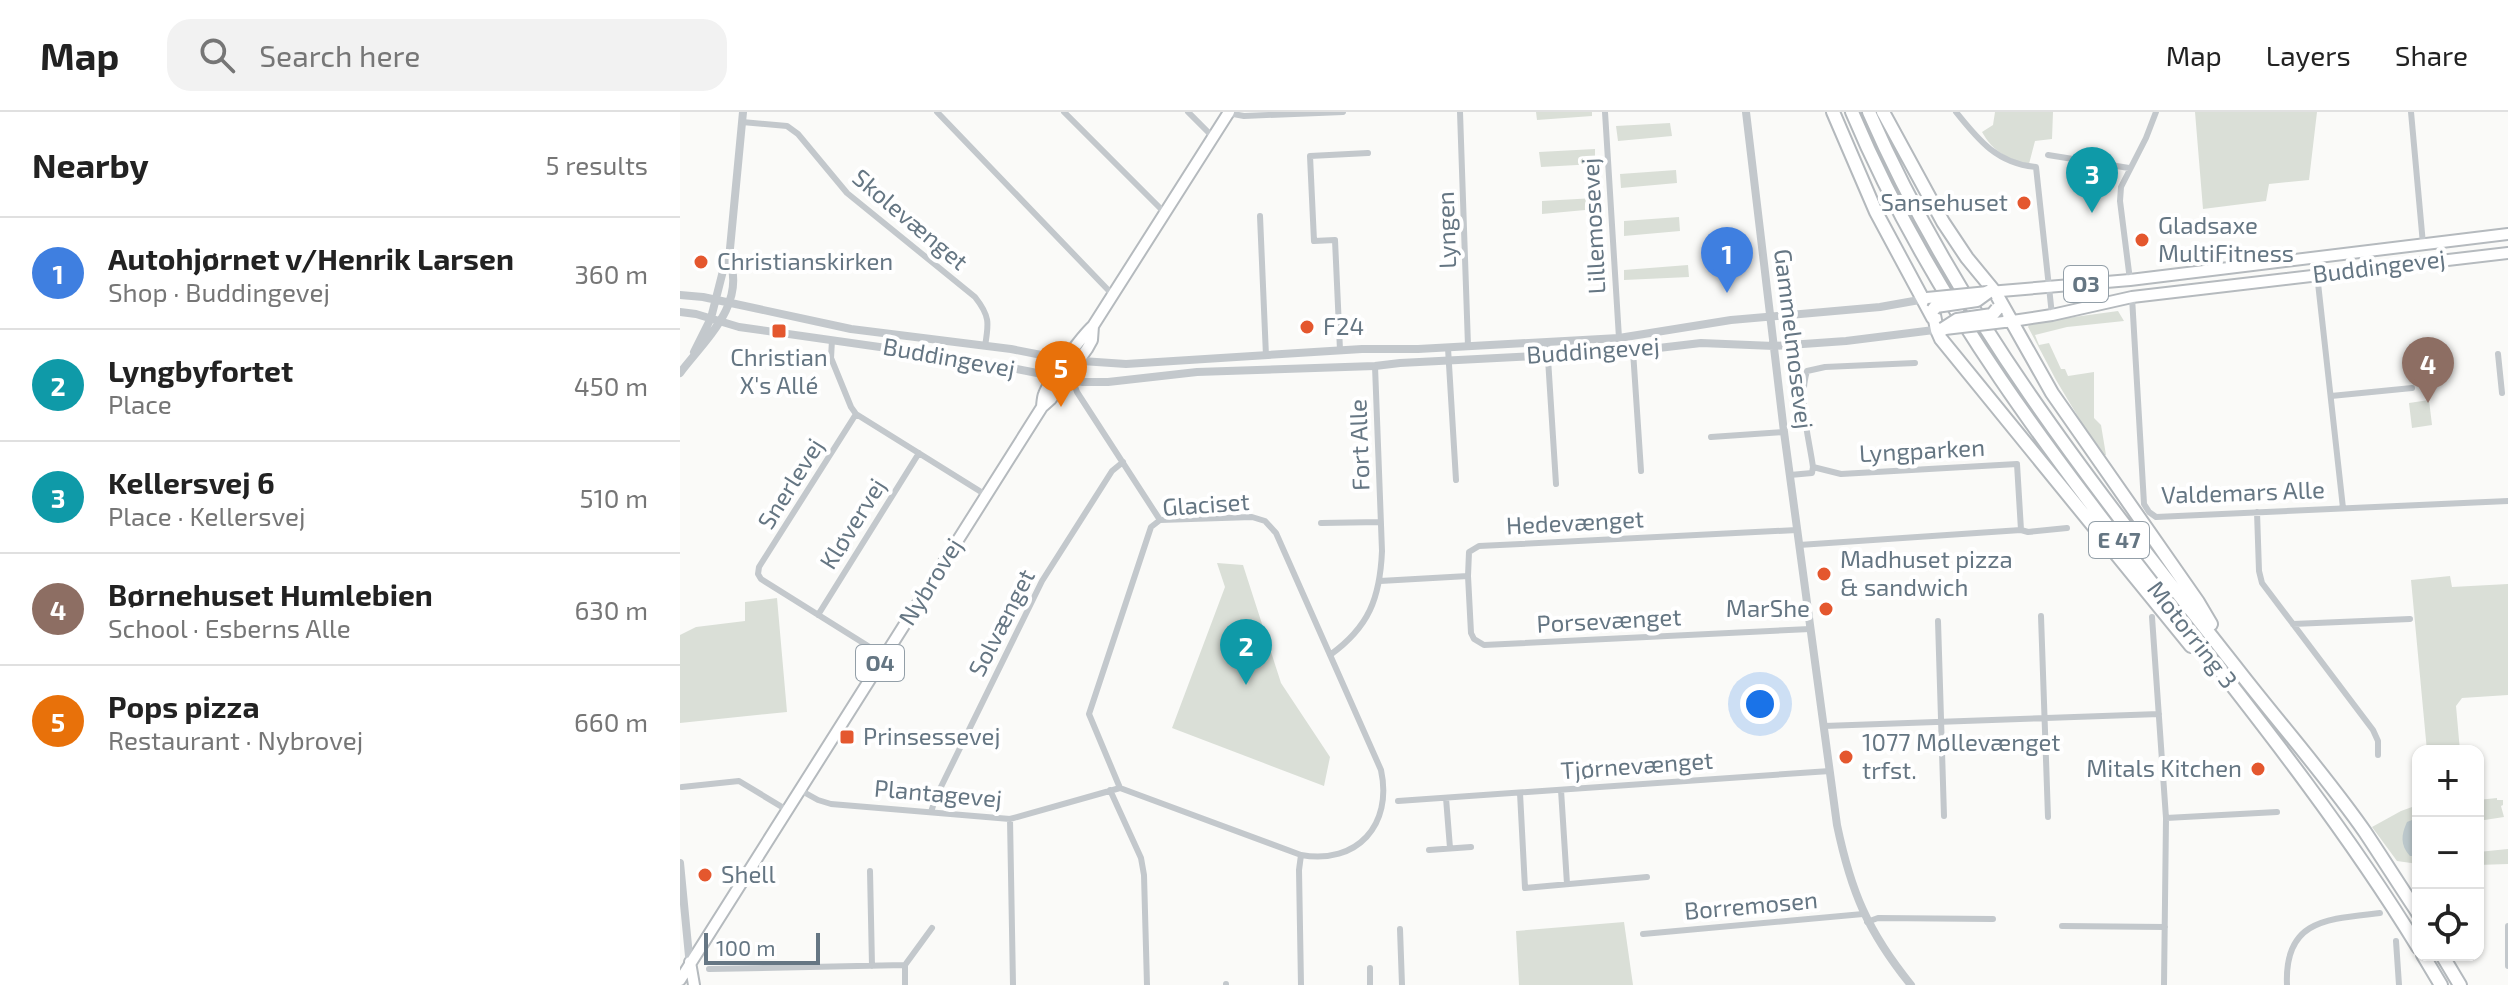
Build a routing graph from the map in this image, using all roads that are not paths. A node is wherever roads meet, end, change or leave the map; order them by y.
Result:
1 (743, 112) edge
2 (937, 112) edge
3 (1064, 112) edge
4 (1188, 112) edge
5 (1228, 112) edge
6 (1343, 112) edge
7 (1460, 112) edge
8 (1605, 112) edge
9 (1746, 112) edge
10 (1833, 112) edge
11 (1852, 112) edge
12 (1869, 112) edge
13 (1883, 112) edge
14 (1956, 112) edge
15 (2156, 112) edge
16 (2411, 112) edge
17 (742, 122) junction
18 (1212, 136) junction
19 (1368, 153) dead end
20 (2048, 155) dead end
21 (2129, 168) junction
22 (1164, 212) junction
23 (1260, 216) dead end
24 (2508, 234) edge
25 (2423, 244) junction
26 (2507, 253) edge
27 (729, 259) junction
28 (2317, 274) junction
29 (2130, 280) junction
30 (2048, 287) junction
31 (1991, 292) junction
32 (1112, 294) junction
33 (680, 295) edge
34 (2132, 297) junction
35 (717, 300) junction
36 (728, 303) junction
37 (680, 312) edge
38 (1932, 314) junction
39 (2052, 315) junction
40 (711, 318) junction
41 (1770, 318) junction
42 (721, 322) junction
43 (2008, 322) junction
44 (1619, 338) junction
45 (832, 340) junction
46 (1547, 343) junction
47 (985, 346) junction
48 (1468, 346) junction
49 (1774, 346) junction
50 (1448, 348) junction
51 (1340, 350) junction
52 (1633, 351) junction
53 (2498, 354) dead end
54 (1547, 355) junction
55 (1266, 356) junction
56 (690, 360) junction
57 (1449, 360) junction
58 (1073, 361) junction
59 (1915, 363) dead end
60 (1375, 366) junction
61 (680, 373) edge
62 (1064, 380) junction
63 (2412, 388) dead end
64 (2502, 393) dead end
65 (2331, 396) junction
66 (856, 414) junction
67 (1784, 432) junction
68 (1711, 437) dead end
69 (919, 453) junction
70 (1123, 462) junction
71 (1813, 467) junction
72 (1641, 471) dead end
73 (1790, 475) junction
74 (1456, 480) dead end
75 (1556, 484) dead end
76 (986, 495) junction
77 (2508, 501) edge
78 (2343, 508) junction
79 (2257, 512) junction
80 (1160, 520) junction
81 (1381, 522) junction
82 (1321, 523) dead end
83 (2067, 528) dead end
84 (1797, 530) junction
85 (2021, 530) junction
86 (1799, 545) junction
87 (1468, 576) junction
88 (1380, 581) junction
89 (818, 615) junction
90 (2041, 616) dead end
91 (2152, 617) dead end
92 (2410, 619) dead end
93 (1938, 621) dead end
94 (2293, 624) junction
95 (1810, 629) junction
96 (2164, 634) dead end
97 (2153, 635) junction
98 (1330, 655) junction
99 (884, 656) junction
100 (2233, 664) junction
101 (2240, 698) junction
102 (2159, 714) junction
103 (2044, 718) junction
104 (1941, 722) junction
105 (1824, 726) junction
106 (2378, 755) dead end
107 (1830, 771) junction
108 (682, 787) dead end
109 (1120, 788) junction
110 (800, 790) junction
111 (1110, 790) junction
112 (1561, 790) junction
113 (1520, 793) junction
114 (1446, 798) junction
115 (1398, 801) dead end
116 (787, 810) junction
117 (931, 812) junction
118 (2277, 812) dead end
119 (1944, 816) dead end
120 (2048, 817) dead end
121 (2166, 818) junction
122 (1010, 819) junction
123 (1471, 847) dead end
124 (1450, 848) junction
125 (1429, 850) dead end
126 (1301, 855) junction
127 (680, 863) edge
128 (870, 871) dead end
129 (1647, 877) dead end
130 (1567, 884) junction
131 (2412, 904) edge
132 (2380, 913) dead end
133 (1865, 918) junction
134 (1993, 919) dead end
135 (2062, 926) dead end
136 (2507, 926) edge
137 (2165, 927) junction
138 (932, 928) dead end
139 (1400, 929) dead end
140 (1643, 934) dead end
141 (2412, 938) edge
142 (2396, 941) dead end
143 (690, 961) junction
144 (2427, 961) edge
145 (2446, 961) edge
146 (905, 965) junction
147 (2410, 965) dead end
148 (872, 966) junction
149 (2398, 966) junction
150 (2508, 966) edge
151 (1370, 968) dead end
152 (709, 969) dead end
153 (680, 980) edge
154 (694, 985) edge
155 (905, 985) edge
156 (1013, 985) edge
157 (1147, 985) edge
158 (1301, 985) edge
159 (1370, 985) edge
160 (1402, 985) edge
161 (1911, 985) edge
162 (2164, 985) edge
163 (2287, 985) edge
164 (2399, 985) edge
165 (2441, 985) edge
166 (2460, 985) edge

1 - 17 street
2 - 32 street
3 - 22 street
4 - 18 street
5 - 6 street
5 - 18 main road, Nybrovej / O4
7 - 48 street, Lyngen
8 - 44 street, Lillemosevej
9 - 41 street, Gammelmosevej
10 - 38 highway
11 - 101 highway, Motorring 3 / E 47
12 - 100 highway, Motorring 3 / E 47
13 - 31 highway
14 - 30 street
15 - 21 street
16 - 25 street, Buddingevej
17 - 27 street
17 - 47 street, Skolevænget
18 - 22 main road, Nybrovej / O4
19 - 51 street
20 - 21 street
21 - 29 street
22 - 32 main road, Nybrovej / O4
23 - 55 street
24 - 25 main road, Buddingevej / O3
25 - 29 main road, Buddingevej / O3
26 - 28 main road, Buddingevej / O3
27 - 35 street
27 - 36 street
28 - 34 main road, Buddingevej / O3
28 - 65 street
29 - 30 main road, Buddingevej / O3
30 - 31 main road, Buddingevej / O3
30 - 39 street
31 - 38 highway, bridge
31 - 38 highway, bridge
31 - 43 highway
32 - 58 main road, Nybrovej / O4
33 - 35 street, Buddingevej
34 - 39 main road, Buddingevej / O3
34 - 79 street, Valdemars Alle
35 - 36 street, Buddingevej
35 - 40 street
36 - 42 street
36 - 47 street, Buddingevej
37 - 40 street, Buddingevej
38 - 41 street, Buddingevej
38 - 43 main road, Buddingevej / O3, bridge
38 - 49 street, Buddingevej
38 - 101 highway
39 - 43 main road, Buddingevej / O3
40 - 42 street, Buddingevej
40 - 56 street
41 - 44 street, Buddingevej
41 - 49 street, Gammelmosevej
42 - 45 street, Buddingevej
42 - 56 street
43 - 100 highway
44 - 46 street, Buddingevej
45 - 62 street, Buddingevej
45 - 66 street
46 - 48 street, Buddingevej
46 - 54 street
47 - 58 street, Buddingevej
48 - 50 street, Buddingevej
49 - 52 street, Buddingevej
49 - 67 street, Gammelmosevej
50 - 51 street, Buddingevej
50 - 57 street
51 - 55 street, Buddingevej
52 - 54 street, Buddingevej
52 - 72 street
53 - 64 street
54 - 57 street, Buddingevej
54 - 75 street
55 - 58 street, Buddingevej
56 - 61 street
57 - 60 street, Buddingevej
57 - 74 street
58 - 62 main road, Nybrovej / O4
59 - 71 street, Gammelmosevej
60 - 62 street, Buddingevej
60 - 81 street, Fort Alle
62 - 70 street
62 - 76 main road, Nybrovej / O4
63 - 65 street
65 - 78 street
66 - 69 street
66 - 89 street, Snerlevej
67 - 68 street
67 - 73 street, Gammelmosevej
69 - 76 street
69 - 89 street, Kløvervej
70 - 80 street
70 - 117 street, Solvænget
71 - 73 street
71 - 85 street, Lyngparken
73 - 84 street, Gammelmosevej
76 - 99 main road, Nybrovej / O4
77 - 78 street, Valdemars Alle
78 - 79 street, Valdemars Alle
79 - 94 street
80 - 98 street, Glaciset
80 - 109 street, Glaciset
81 - 82 street, Fort Alle
81 - 88 street, Fort Alle
83 - 85 street
84 - 86 street, Gammelmosevej
84 - 87 street, Hedevænget
85 - 86 street
86 - 95 street, Gammelmosevej
87 - 88 street
87 - 95 street, Porsevænget
88 - 98 street, Fort Alle
89 - 99 street
90 - 103 street
91 - 97 street
92 - 94 street
93 - 104 street
94 - 106 street
95 - 105 street, Gammelmosevej
96 - 97 street
97 - 102 street
98 - 126 street, Glaciset
99 - 110 main road, Nybrovej / O4
100 - 131 highway, Motorring 3 / E 47
101 - 141 highway, Motorring 3 / E 47
102 - 103 street
102 - 121 street
103 - 104 street
103 - 120 street
104 - 105 street
104 - 119 street
105 - 107 street, Gammelmosevej
107 - 112 street, Tjørnevænget
107 - 133 street, Gammelmosevej
108 - 116 street
109 - 111 street, Plantagevej
109 - 126 street, Glaciset
110 - 116 main road, Nybrovej / O4
110 - 117 street, Plantagevej
111 - 122 street, Plantagevej
111 - 157 street
112 - 113 street, Tjørnevænget
112 - 130 street
113 - 114 street, Tjørnevænget
113 - 130 street
114 - 115 street, Tjørnevænget
114 - 124 street
116 - 143 main road, Nybrovej / O4
117 - 122 street, Plantagevej
118 - 121 street
121 - 137 street
122 - 156 street
123 - 124 street
124 - 125 street
126 - 158 street
127 - 143 street
128 - 148 street
129 - 130 street
132 - 163 street
133 - 134 street, Borremosen
133 - 140 street, Borremosen
133 - 161 street, Gammelmosevej
135 - 137 street
136 - 150 street
137 - 162 street
138 - 146 street
139 - 160 street
142 - 149 street
143 - 153 main road, Nybrovej / O4
143 - 154 main road
144 - 165 highway
145 - 166 highway
146 - 148 street
146 - 155 street
147 - 149 street
148 - 152 street
149 - 164 street
151 - 159 street

